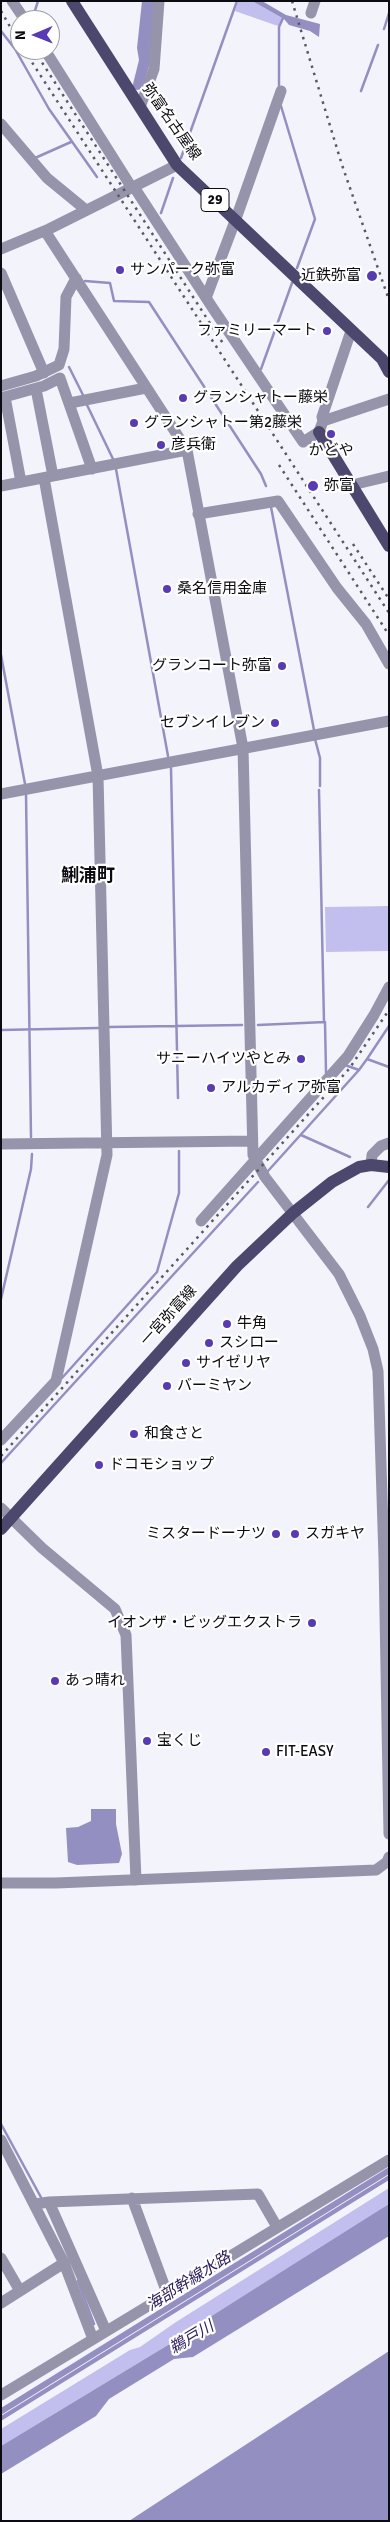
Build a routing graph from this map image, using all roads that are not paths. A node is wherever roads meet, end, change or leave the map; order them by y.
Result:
1 (72, 1) edge
2 (158, 1) edge
3 (315, 1) edge
4 (311, 13) dead end
5 (51, 60) edge
6 (281, 91) dead end
7 (140, 107) junction
8 (1, 124) edge
9 (178, 165) junction
10 (133, 187) junction
11 (86, 210) junction
12 (236, 220) junction
13 (45, 231) junction
14 (1, 249) edge
15 (1, 273) edge
16 (76, 278) junction
17 (206, 298) junction
18 (351, 332) junction
19 (389, 372) edge
20 (44, 373) junction
21 (1, 386) edge
22 (146, 388) junction
23 (36, 389) junction
24 (3, 398) edge
25 (389, 399) edge
26 (70, 403) junction
27 (321, 427) junction
28 (187, 450) junction
29 (92, 469) junction
30 (389, 476) edge
31 (48, 477) junction
32 (20, 482) junction
33 (352, 485) junction
34 (1, 486) edge
35 (198, 514) junction
36 (389, 546) edge
37 (389, 664) edge
38 (389, 721) edge
39 (243, 748) junction
40 (98, 776) junction
41 (1, 794) edge
42 (389, 987) edge
43 (252, 1141) junction
44 (106, 1143) junction
45 (389, 1143) edge
46 (1, 1144) edge
47 (255, 1161) junction
48 (372, 1165) junction
49 (389, 1167) edge
50 (293, 1213) junction
51 (201, 1220) dead end
52 (1, 1440) edge
53 (1, 1508) edge
54 (12, 1517) junction
55 (1, 1529) edge
56 (389, 1834) edge
57 (389, 1857) edge
58 (136, 1880) junction
59 (1, 1883) edge
60 (1, 2140) edge
61 (389, 2160) edge
62 (132, 2198) junction
63 (42, 2203) junction
64 (277, 2227) junction
65 (1, 2258) edge
66 (64, 2263) junction
67 (20, 2291) junction
68 (167, 2292) junction
69 (1, 2303) edge
70 (106, 2331) junction
71 (93, 2339) junction
72 (1, 2395) edge

1 - 7 main road, 弥富名古屋線 / 29
2 - 7 street
3 - 4 street
5 - 10 street
6 - 12 street
7 - 9 main road, 弥富名古屋線 / 29
8 - 11 street
9 - 10 street
9 - 12 main road, 弥富名古屋線 / 29
10 - 11 street
10 - 17 street
11 - 13 street
12 - 17 street
12 - 18 main road, 弥富名古屋線 / 29
13 - 14 street
13 - 16 street
15 - 20 street
16 - 20 street
16 - 22 street
17 - 27 street
18 - 19 main road, 弥富名古屋線 / 29
18 - 27 street
20 - 21 street
22 - 26 street
22 - 28 street
23 - 24 street
23 - 26 street
23 - 31 street
24 - 32 street
25 - 27 street
26 - 29 street
27 - 33 main road
28 - 29 street
28 - 35 street
29 - 31 street
30 - 33 street
31 - 32 street
31 - 40 street
32 - 34 street
33 - 36 main road
35 - 37 street
35 - 39 street
38 - 39 street
39 - 40 street
39 - 43 street
40 - 41 street
40 - 44 street
42 - 47 street
43 - 44 street
43 - 47 street
44 - 46 street
44 - 52 street
45 - 48 street
47 - 50 street
47 - 51 street
48 - 49 main road, 一宮弥富線
48 - 50 main road, 一宮弥富線
50 - 54 main road, 一宮弥富線
50 - 56 street
53 - 54 street
54 - 55 main road, 一宮弥富線
54 - 58 street
57 - 58 street
58 - 59 street
60 - 63 street
61 - 64 street
62 - 63 street
62 - 64 street
62 - 68 street
63 - 66 street
63 - 70 street
64 - 68 street
65 - 67 street
66 - 67 street
66 - 71 street
67 - 69 street
68 - 70 street
70 - 71 street
71 - 72 street

